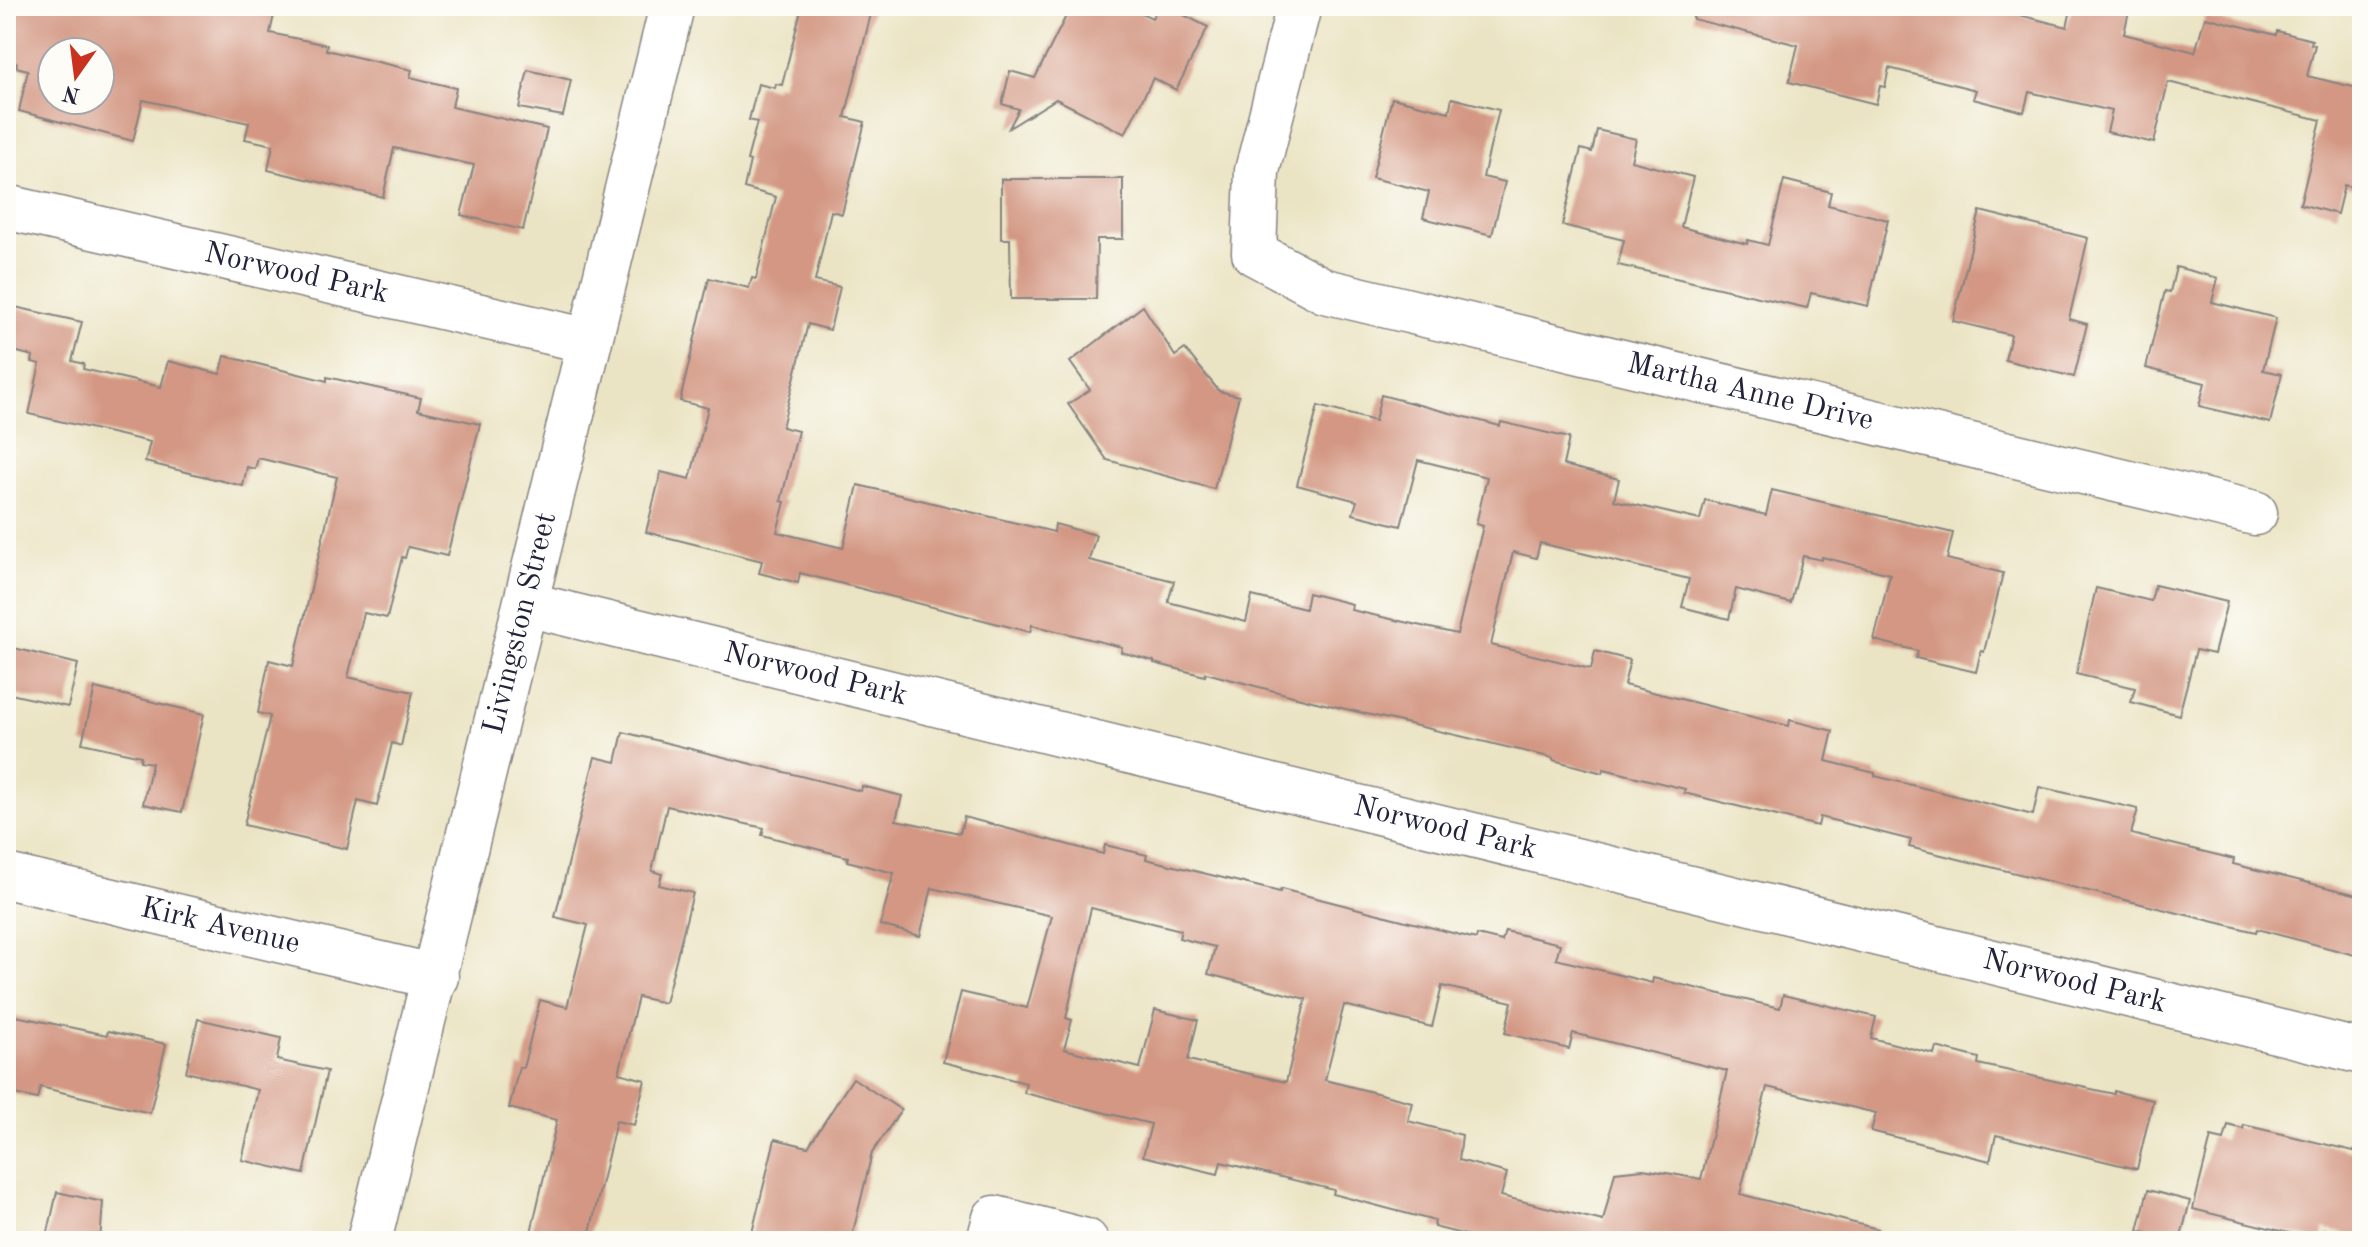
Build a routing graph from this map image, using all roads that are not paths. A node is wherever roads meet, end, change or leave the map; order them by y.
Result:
1 (672, 6) edge
2 (1299, 6) edge
3 (6, 207) edge
4 (589, 341) junction
5 (2255, 513) dead end
6 (526, 604) junction
7 (6, 876) edge
8 (436, 977) junction
9 (2362, 1052) edge
10 (992, 1230) edge
11 (369, 1241) edge
12 (1086, 1241) edge

1 - 4 street, Livingston Street
2 - 5 street, Martha Anne Drive
3 - 4 street, Norwood Park
4 - 6 street, Livingston Street
6 - 8 street, Livingston Street
6 - 9 street, Norwood Park
7 - 8 street, Kirk Avenue
8 - 11 street, Livingston Street
10 - 12 street

